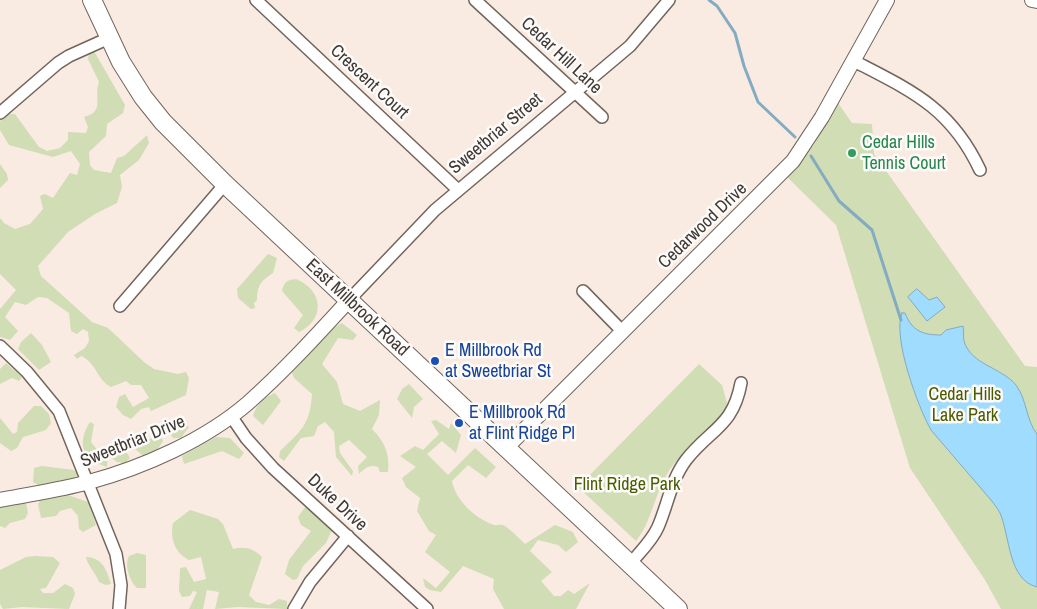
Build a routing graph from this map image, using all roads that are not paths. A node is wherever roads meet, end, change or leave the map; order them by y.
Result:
1 (92, 0) edge
2 (256, 0) edge
3 (475, 0) edge
4 (669, 0) edge
5 (887, 0) edge
6 (1032, 0) edge
7 (1037, 1) edge
8 (109, 38) junction
9 (854, 61) junction
10 (573, 92) junction
11 (0, 113) edge
12 (602, 117) dead end
13 (980, 170) dead end
14 (225, 184) junction
15 (456, 189) junction
16 (583, 291) dead end
17 (349, 300) junction
18 (120, 306) dead end
19 (622, 331) junction
20 (0, 346) edge
21 (741, 383) dead end
22 (231, 416) junction
23 (506, 448) junction
24 (89, 483) junction
25 (0, 500) edge
26 (348, 536) junction
27 (630, 564) junction
28 (119, 609) edge
29 (294, 609) edge
30 (427, 609) edge
31 (678, 609) edge

1 - 8 main road, East Millbrook Road
2 - 15 street, Crescent Court
3 - 10 street, Cedar Hill Lane
4 - 10 street, Sweetbriar Street
5 - 9 street, Cedarwood Drive
6 - 7 street
8 - 11 street
8 - 14 main road, East Millbrook Road
9 - 13 street
9 - 19 street, Cedarwood Drive
10 - 12 street, Cedar Hill Lane
10 - 15 street, Sweetbriar Street
14 - 17 main road, East Millbrook Road
14 - 18 street
15 - 17 street, Sweetbriar Street
16 - 19 street
17 - 22 street, Sweetbriar Drive
17 - 23 main road, East Millbrook Road
19 - 23 street, Cedarwood Drive
20 - 24 street
21 - 27 street
22 - 24 street, Sweetbriar Drive
22 - 26 street, Duke Drive
23 - 27 main road, East Millbrook Road
24 - 25 street, Sweetbriar Drive
24 - 28 street
26 - 29 street
26 - 30 street, Duke Drive
27 - 31 main road, East Millbrook Road

